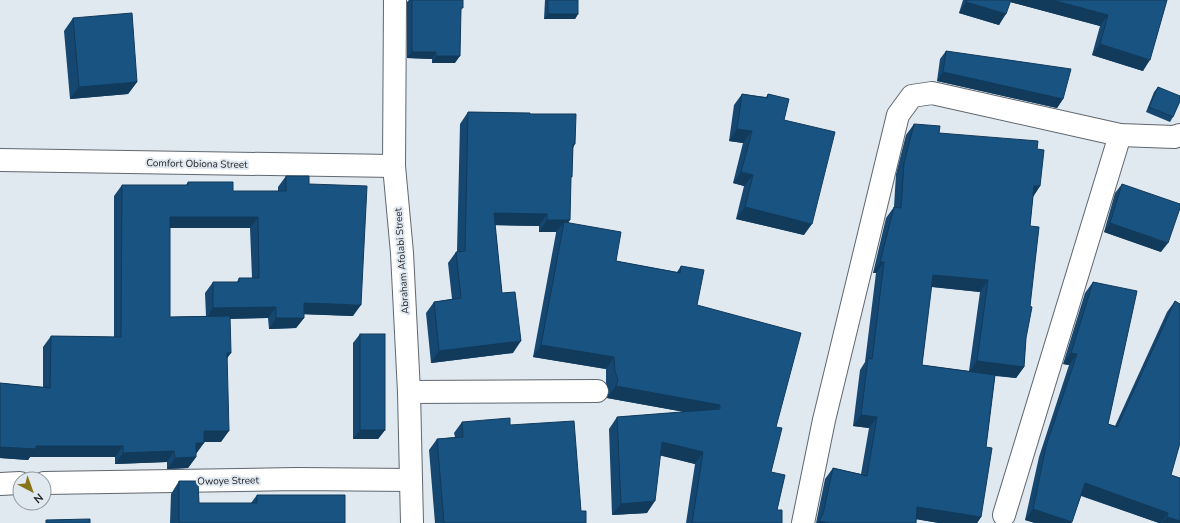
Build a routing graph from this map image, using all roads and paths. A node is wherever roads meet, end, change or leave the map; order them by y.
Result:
1 (395, 0) edge
2 (1120, 135) junction
3 (1180, 135) edge
4 (0, 160) edge
5 (394, 166) junction
6 (597, 391) dead end
7 (409, 392) junction
8 (411, 480) junction
9 (12, 483) edge
10 (52, 483) edge
11 (0, 484) edge
12 (1004, 515) dead end
13 (412, 523) edge
14 (803, 523) edge

1 - 5 street, Abraham Afolabi Street
2 - 3 street
2 - 12 street
2 - 14 street
4 - 5 street, Comfort Obiona Street
5 - 7 street, Abraham Afolabi Street
6 - 7 street
7 - 8 street, Abraham Afolabi Street
8 - 10 street, Owoye Street
8 - 13 street, Abraham Afolabi Street
9 - 11 street

